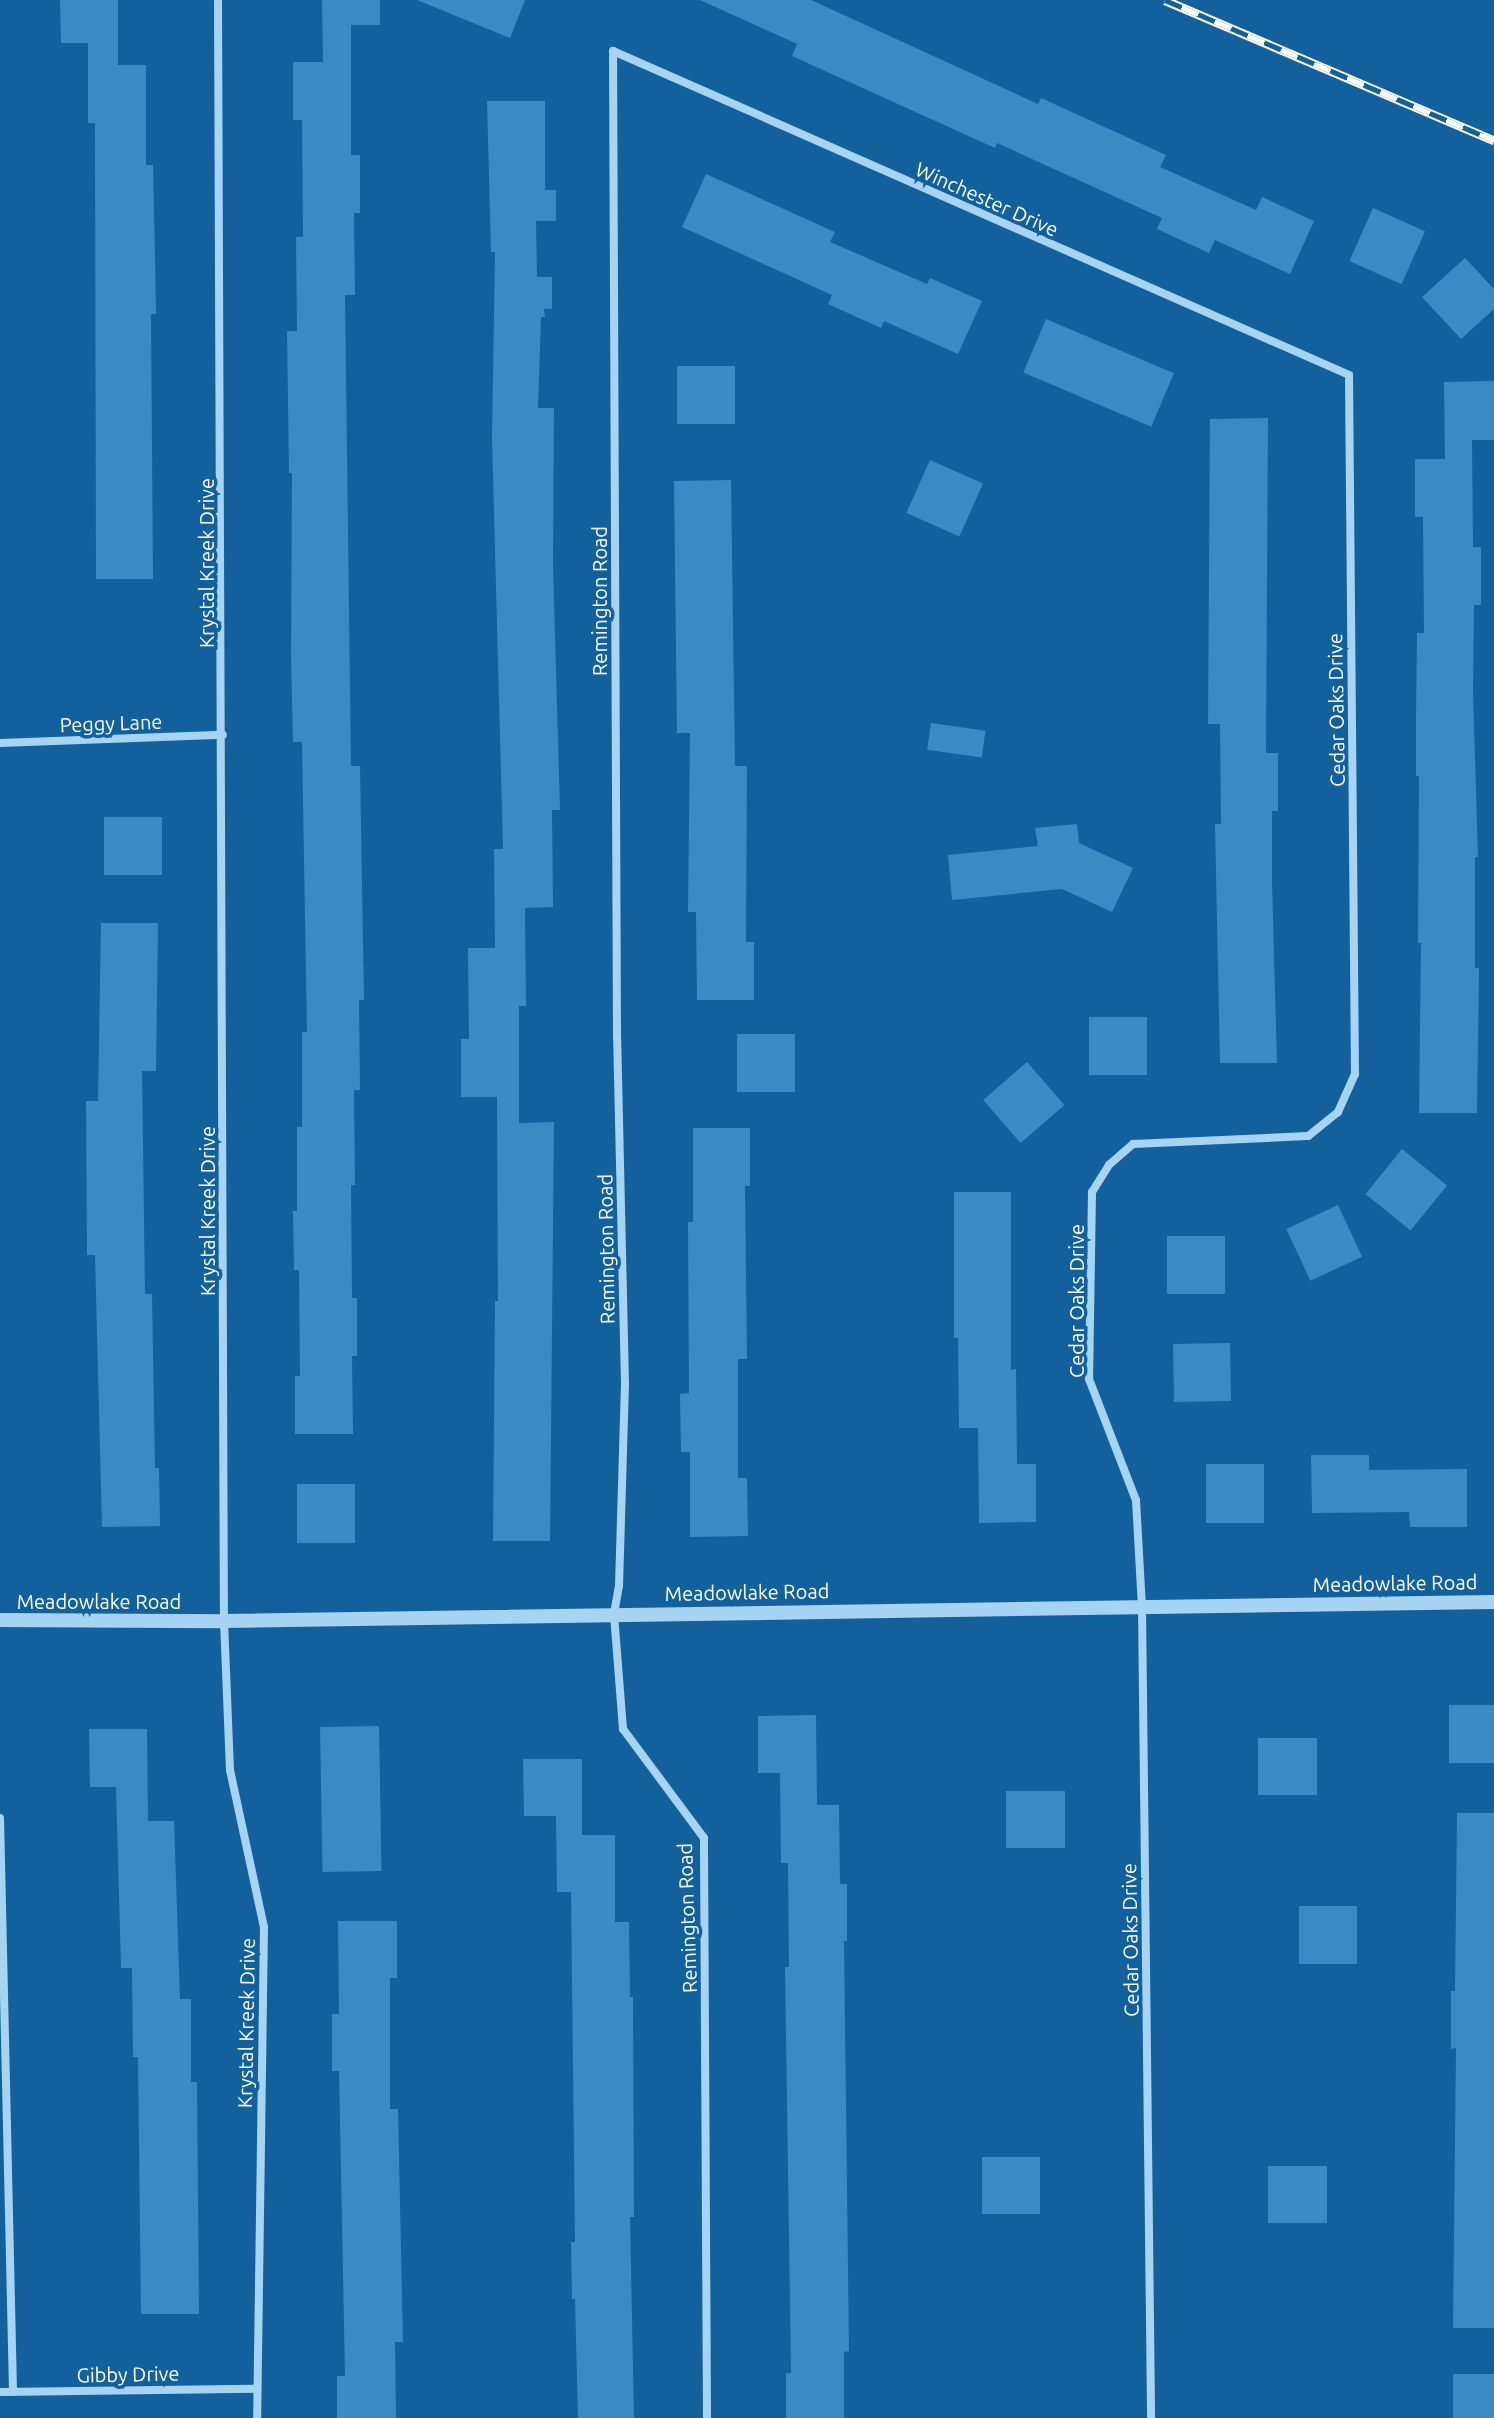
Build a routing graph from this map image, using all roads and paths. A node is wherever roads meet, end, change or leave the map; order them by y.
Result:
1 (218, 0) edge
2 (613, 51) joint
3 (1349, 375) joint
4 (223, 735) junction
5 (0, 743) edge
6 (1494, 1602) edge
7 (1142, 1606) junction
8 (614, 1614) junction
9 (0, 1620) edge
10 (224, 1621) junction
11 (0, 1818) edge
12 (256, 2389) junction
13 (0, 2392) edge
14 (13, 2392) junction
15 (257, 2418) edge
16 (707, 2418) edge
17 (1151, 2418) edge

1 - 4 street, Krystal Kreek Drive
2 - 3 street, Winchester Drive
2 - 8 street, Remington Road
3 - 7 street, Cedar Oaks Drive
4 - 5 street, Peggy Lane
4 - 10 street, Krystal Kreek Drive
6 - 7 street, Meadowlake Road
7 - 8 street, Meadowlake Road
7 - 17 street, Cedar Oaks Drive
8 - 10 street, Meadowlake Road
8 - 16 street, Remington Road
9 - 10 street, Meadowlake Road
10 - 12 street, Krystal Kreek Drive
11 - 14 street
12 - 14 street, Gibby Drive
12 - 15 street, Krystal Kreek Drive
13 - 14 street, Gibby Drive

